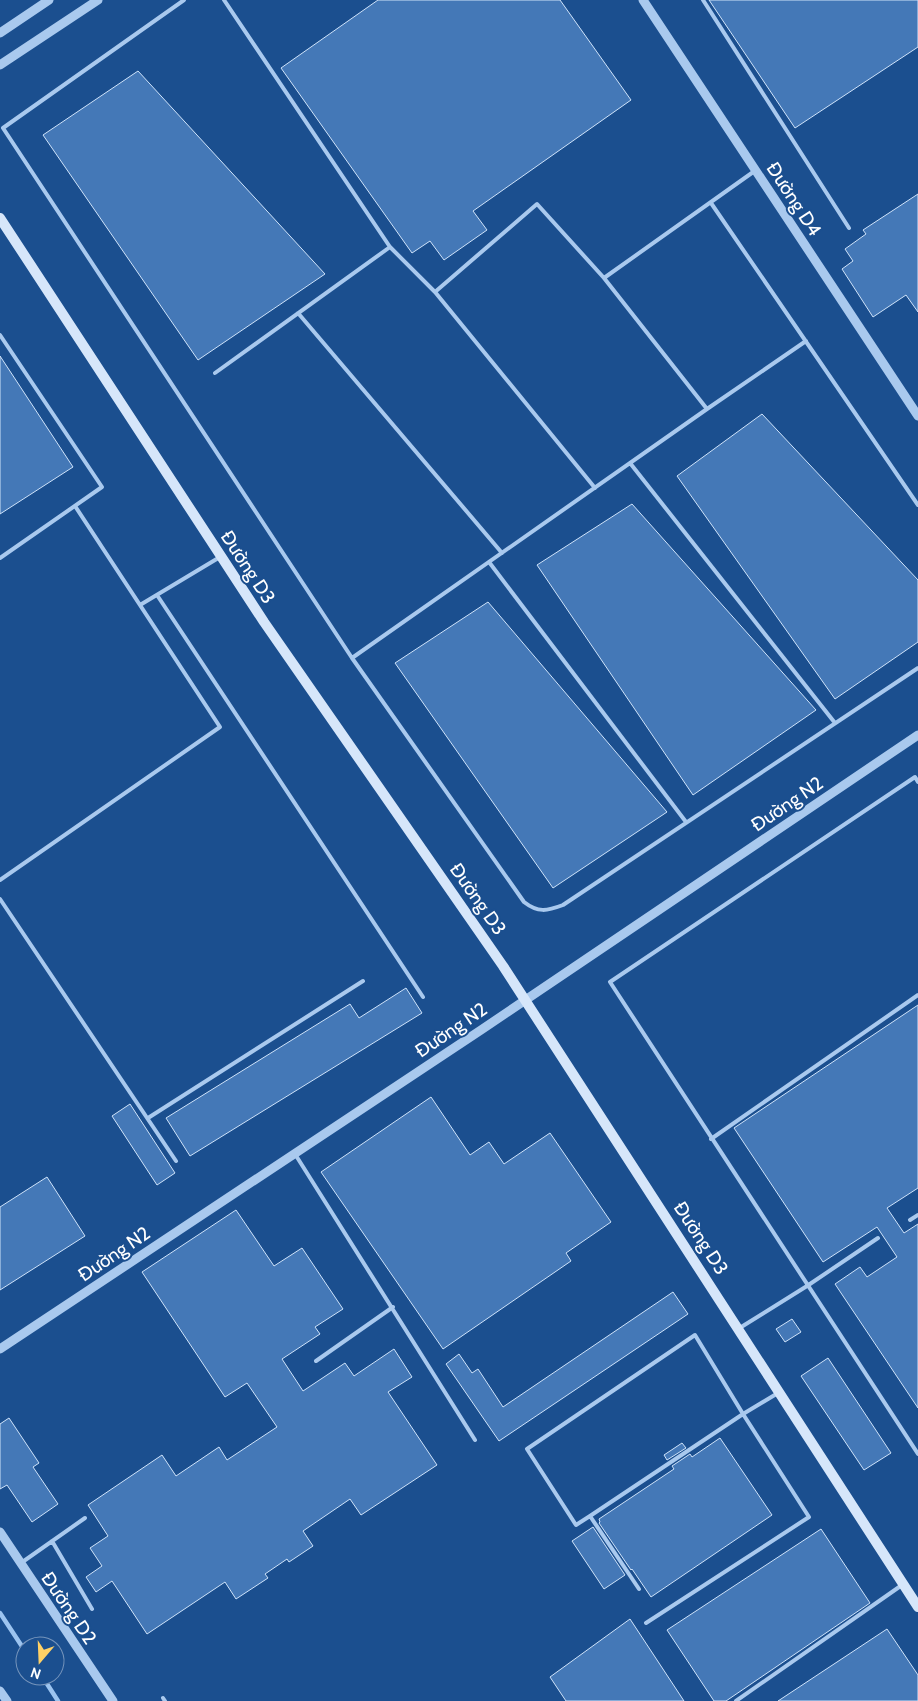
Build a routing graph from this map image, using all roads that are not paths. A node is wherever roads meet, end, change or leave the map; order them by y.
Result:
1 (50, 0) edge
2 (98, 0) edge
3 (184, 0) edge
4 (224, 0) edge
5 (643, 0) edge
6 (703, 0) edge
7 (0, 32) edge
8 (0, 65) edge
9 (756, 170) junction
10 (711, 202) junction
11 (0, 218) edge
12 (849, 228) dead end
13 (390, 247) junction
14 (604, 278) junction
15 (435, 292) junction
16 (298, 313) junction
17 (0, 335) edge
18 (806, 341) junction
19 (215, 373) dead end
20 (707, 409) junction
21 (918, 416) edge
22 (630, 463) junction
23 (594, 488) junction
24 (918, 505) edge
25 (75, 506) junction
26 (502, 553) junction
27 (221, 557) junction
28 (0, 558) edge
29 (489, 562) junction
30 (157, 595) junction
31 (140, 605) junction
32 (352, 658) junction
33 (918, 668) edge
34 (835, 723) junction
35 (918, 735) edge
36 (918, 782) edge
37 (686, 822) junction
38 (0, 880) edge
39 (0, 899) edge
40 (363, 981) dead end
41 (918, 995) edge
42 (424, 997) dead end
43 (525, 1000) junction
44 (148, 1118) junction
45 (711, 1138) junction
46 (295, 1154) junction
47 (176, 1161) dead end
48 (918, 1215) edge
49 (910, 1220) dead end
50 (878, 1238) dead end
51 (807, 1286) junction
52 (393, 1307) junction
53 (738, 1329) junction
54 (0, 1349) edge
55 (316, 1361) dead end
56 (780, 1392) junction
57 (743, 1414) junction
58 (475, 1440) dead end
59 (918, 1453) edge
60 (590, 1516) junction
61 (85, 1518) dead end
62 (0, 1532) edge
63 (52, 1541) junction
64 (20, 1563) junction
65 (903, 1584) junction
66 (639, 1589) dead end
67 (918, 1607) edge
68 (92, 1609) dead end
69 (646, 1624) dead end
70 (0, 1691) edge
71 (7, 1701) edge
72 (113, 1701) edge
73 (736, 1701) edge

1 - 7 street
2 - 8 street
3 - 32 lane
4 - 13 lane
5 - 9 street, Đường D4
6 - 12 lane
9 - 10 lane
9 - 21 street, Đường D4
10 - 14 lane
10 - 18 lane
11 - 27 main road, Đường D3
13 - 15 lane
13 - 16 lane
14 - 15 lane
14 - 20 lane
15 - 23 lane
16 - 19 lane
16 - 26 lane
17 - 25 lane
18 - 20 lane
18 - 24 lane
20 - 22 lane
22 - 23 lane
22 - 34 lane
23 - 26 lane
25 - 28 lane
25 - 31 lane
26 - 29 lane
27 - 30 lane
27 - 43 main road, Đường D3
29 - 32 lane
29 - 37 lane
30 - 31 lane
30 - 42 lane
31 - 38 lane
32 - 37 lane
33 - 34 lane
34 - 37 lane
35 - 43 street, Đường N2
36 - 45 lane
39 - 44 lane
40 - 44 lane
41 - 45 lane
43 - 46 street, Đường N2
43 - 53 main road, Đường D3
44 - 47 lane
45 - 51 lane
46 - 52 lane
46 - 54 street, Đường N2
48 - 49 lane
50 - 51 lane
51 - 53 lane
51 - 59 lane
52 - 55 lane
52 - 58 lane
53 - 56 main road, Đường D3
56 - 57 lane
56 - 65 main road, Đường D3
57 - 60 lane
57 - 60 lane
57 - 69 lane
60 - 66 lane
61 - 63 lane
62 - 64 street, Đường D2
63 - 64 lane
63 - 68 lane
64 - 72 street, Đường D2
65 - 67 main road, Đường D3
65 - 73 lane
70 - 71 street

